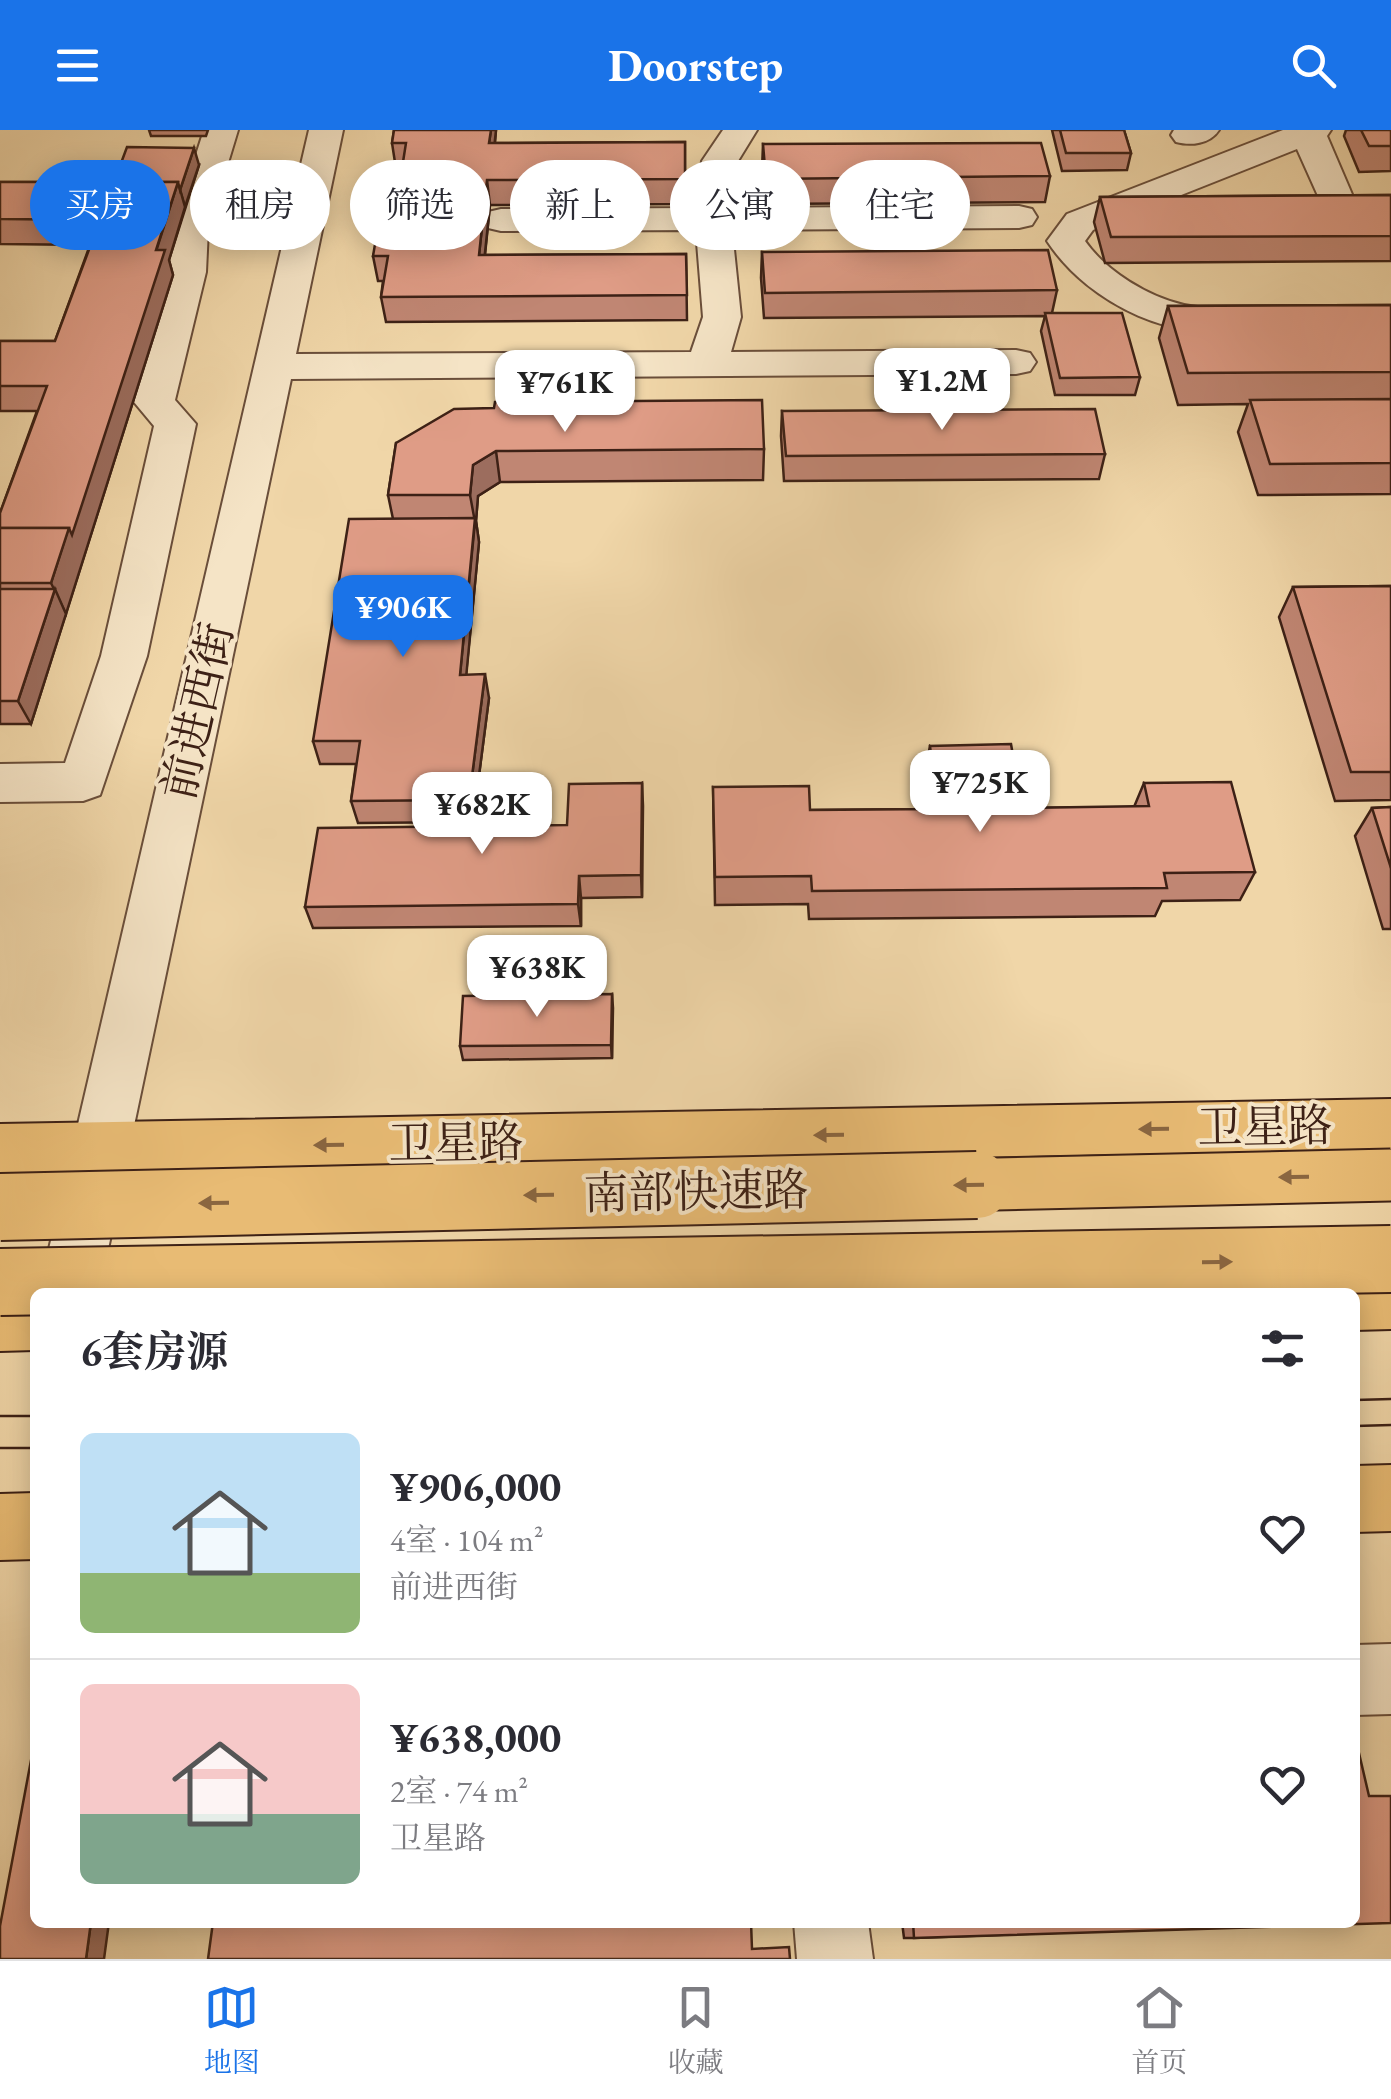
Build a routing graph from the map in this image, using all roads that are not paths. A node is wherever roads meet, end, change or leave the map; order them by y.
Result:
1 (221, 130) edge
2 (326, 130) edge
3 (740, 130) edge
4 (1311, 131) edge
5 (721, 160) edge
6 (1336, 199) edge
7 (1019, 217) dead end
8 (810, 218) edge
9 (670, 219) edge
10 (501, 220) dead end
11 (715, 250) edge
12 (1285, 320) edge
13 (1016, 362) dead end
14 (707, 364) junction
15 (276, 367) junction
16 (210, 655) junction
17 (124, 656) junction
18 (0, 783) edge
19 (1391, 1124) edge
20 (0, 1150) edge
21 (100, 1150) junction
22 (1391, 1174) edge
23 (0, 1206) edge
24 (1391, 1259) edge
25 (0, 1282) edge
26 (70, 1288) edge
27 (1391, 1300) edge
28 (1360, 1301) edge
29 (30, 1321) edge
30 (0, 1322) edge
31 (1360, 1498) edge
32 (1391, 1498) edge
33 (30, 1526) edge
34 (0, 1527) edge
35 (1391, 1679) edge
36 (1360, 1680) edge
37 (832, 1928) edge
38 (834, 1959) edge

1 - 17 street
2 - 15 street, 前进西街
3 - 5 street
4 - 6 street
4 - 12 street
7 - 8 street
9 - 10 street
11 - 14 street
13 - 14 street
14 - 15 street
15 - 16 street, 前进西街
16 - 17 street
16 - 21 street, 前进西街
17 - 18 street
19 -> 21 main road, 卫星路
20 - 21 main road, 卫星路
21 - 26 street, 前进西街
22 -> 23 main road, 南部快速路, bridge
25 -> 24 main road, 南部快速路, bridge
27 - 28 main road
29 - 30 main road
31 - 32 main road
33 - 34 main road
35 - 36 street
37 - 38 street

